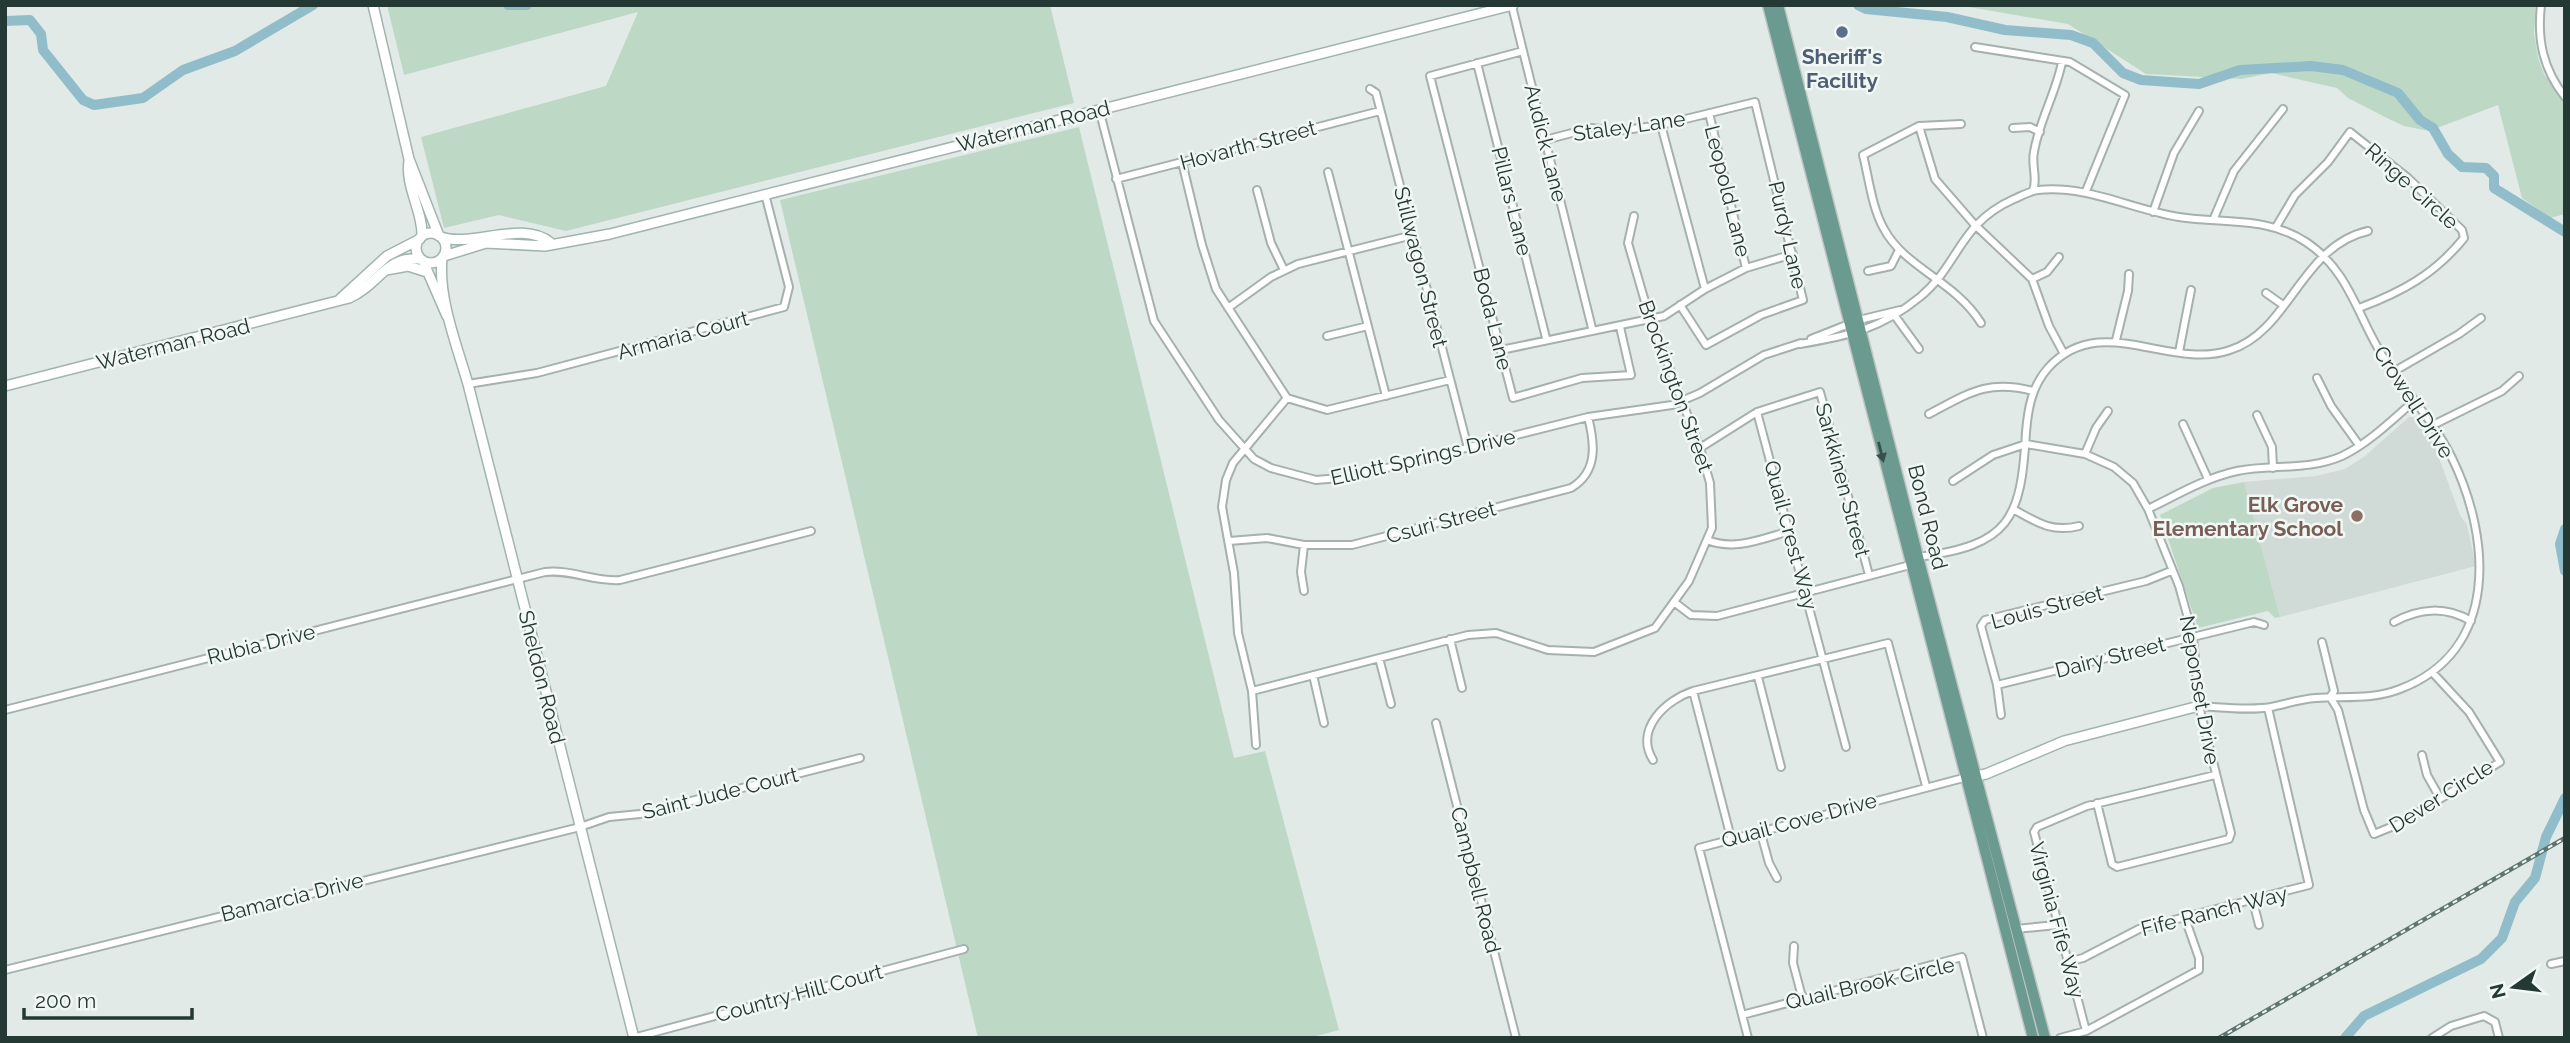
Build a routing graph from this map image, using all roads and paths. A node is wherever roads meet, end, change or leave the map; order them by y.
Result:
1 (373, 5) edge
2 (1512, 5) edge
3 (1768, 5) edge
4 (1778, 5) edge
5 (2541, 5) edge
6 (1975, 47) dead end
7 (1523, 51) junction
8 (2062, 62) junction
9 (1477, 63) junction
10 (1370, 89) dead end
11 (2565, 97) edge
12 (1755, 102) joint
13 (1098, 109) junction
14 (2283, 109) dead end
15 (1380, 111) junction
16 (2199, 111) dead end
17 (1709, 113) junction
18 (1961, 124) dead end
19 (1661, 125) junction
20 (1919, 126) junction
21 (2013, 128) dead end
22 (2040, 132) junction
23 (1545, 140) junction
24 (409, 159) junction
25 (1182, 163) junction
26 (1328, 172) dead end
27 (1116, 179) junction
28 (1257, 190) dead end
29 (2033, 190) junction
30 (2086, 191) junction
31 (765, 194) junction
32 (2152, 212) junction
33 (1634, 216) dead end
34 (2214, 218) junction
35 (1974, 224) junction
36 (2276, 227) junction
37 (2368, 231) dead end
38 (1413, 235) junction
39 (440, 237) junction
40 (421, 238) junction
41 (551, 243) junction
42 (1899, 250) junction
43 (1349, 251) junction
44 (1793, 254) junction
45 (2325, 256) junction
46 (2059, 257) dead end
47 (443, 258) junction
48 (422, 260) junction
49 (1746, 268) junction
50 (386, 270) junction
51 (1284, 270) junction
52 (1868, 271) dead end
53 (427, 272) junction
54 (2129, 274) dead end
55 (1937, 278) junction
56 (2032, 279) junction
57 (1705, 289) junction
58 (2191, 290) dead end
59 (2266, 293) dead end
60 (340, 299) junction
61 (1681, 305) junction
62 (2283, 305) junction
63 (1228, 308) junction
64 (2359, 308) junction
65 (1902, 309) junction
66 (1895, 316) junction
67 (448, 318) junction
68 (2481, 318) dead end
69 (1651, 319) junction
70 (1854, 322) junction
71 (1982, 323) dead end
72 (1368, 326) junction
73 (1620, 327) junction
74 (1592, 328) junction
75 (1857, 334) junction
76 (1327, 336) dead end
77 (1546, 338) junction
78 (2116, 340) junction
79 (1800, 344) junction
80 (1501, 349) junction
81 (1919, 349) dead end
82 (2179, 352) junction
83 (2064, 355) junction
84 (2393, 372) junction
85 (2519, 376) dead end
86 (2317, 378) dead end
87 (1450, 380) junction
88 (468, 384) junction
89 (5, 386) edge
90 (2033, 391) junction
91 (1386, 396) junction
92 (1287, 398) junction
93 (1684, 401) junction
94 (2414, 401) junction
95 (2108, 411) dead end
96 (1757, 412) junction
97 (1930, 414) dead end
98 (2257, 415) dead end
99 (1588, 416) junction
100 (2183, 424) dead end
101 (2433, 425) junction
102 (2026, 444) junction
103 (2359, 446) junction
104 (1468, 448) junction
105 (1700, 448) junction
106 (1244, 449) junction
107 (2085, 454) junction
108 (2273, 468) junction
109 (2208, 479) junction
110 (1952, 481) dead end
111 (1895, 508) junction
112 (2013, 509) junction
113 (2148, 509) junction
114 (2079, 526) dead end
115 (811, 531) dead end
116 (1790, 531) junction
117 (1707, 540) junction
118 (1229, 541) junction
119 (1304, 544) junction
120 (1918, 557) junction
121 (1910, 565) junction
122 (2171, 571) junction
123 (1868, 575) junction
124 (518, 582) junction
125 (1304, 591) dead end
126 (1806, 591) junction
127 (1674, 602) junction
128 (2471, 621) junction
129 (2394, 622) dead end
130 (2264, 625) dead end
131 (2193, 636) junction
132 (1450, 639) junction
133 (2322, 642) dead end
134 (1379, 658) junction
135 (1824, 658) junction
136 (2432, 672) junction
137 (1313, 675) junction
138 (1758, 677) junction
139 (1997, 685) junction
140 (1462, 688) dead end
141 (1252, 691) junction
142 (1693, 691) junction
143 (2330, 697) junction
144 (1391, 704) dead end
145 (2199, 706) junction
146 (2268, 708) junction
147 (5, 710) edge
148 (2001, 715) dead end
149 (1324, 723) dead end
150 (1436, 723) dead end
151 (1256, 745) dead end
152 (1846, 747) dead end
153 (2422, 755) dead end
154 (860, 758) dead end
155 (1654, 760) dead end
156 (1781, 768) dead end
157 (2215, 775) junction
158 (1971, 776) junction
159 (1926, 786) junction
160 (2440, 798) junction
161 (2097, 803) junction
162 (580, 827) junction
163 (1760, 830) junction
164 (1731, 838) junction
165 (1992, 875) junction
166 (1777, 878) dead end
167 (2253, 901) junction
168 (2185, 918) junction
169 (2057, 925) junction
170 (2259, 925) dead end
171 (2015, 929) junction
172 (1794, 946) dead end
173 (964, 949) dead end
174 (2565, 961) edge
175 (2067, 962) junction
176 (2552, 964) dead end
177 (5, 970) edge
178 (2018, 981) junction
179 (1802, 997) junction
180 (1742, 1015) junction
181 (2086, 1031) junction
182 (634, 1038) edge
183 (1516, 1038) edge
184 (1748, 1038) edge
185 (1983, 1038) edge
186 (2033, 1038) edge
187 (2040, 1038) edge
188 (2045, 1038) edge
189 (2060, 1038) edge
190 (2432, 1038) edge
191 (2499, 1038) edge

1 - 24 main road
2 - 7 street, Audick Lane
2 - 13 main road, Waterman Road
3 - 70 main road, Bond Road
4 - 70 main road, Bond Road
5 - 11 street
6 - 8 street
7 - 9 street
7 - 23 street, Audick Lane
8 - 22 street
8 - 30 street
9 - 77 street, Pillars Lane
9 - 80 street, Boda Lane
10 - 15 street, Stillwagon Street
12 - 17 street, Staley Lane
12 - 44 street, Purdy Lane
13 - 27 street, Elliott Springs Drive
13 - 31 main road, Waterman Road
14 - 34 street
15 - 25 street, Hovarth Street
15 - 38 street, Stillwagon Street
16 - 32 street
17 - 19 street, Staley Lane
17 - 49 street, Leopold Lane
18 - 20 street
19 - 23 street, Staley Lane
19 - 57 street
20 - 35 street
20 - 42 street
21 - 22 street
22 - 29 street
23 - 74 street, Audick Lane
24 - 39 main road
24 - 40 main road
25 - 27 street, Hovarth Street
25 - 63 street
26 - 43 street
27 - 106 street, Elliott Springs Drive
28 - 51 street
29 - 30 street, Crowell Drive
29 - 35 street, Crowell Drive
30 - 32 street, Crowell Drive
31 - 41 main road, Waterman Road
31 - 88 street, Armaria Court
32 - 34 street, Crowell Drive
33 - 69 street, Brockington Street
34 - 36 street, Crowell Drive
35 - 55 street, Crowell Drive
35 - 56 street
36 - 45 street, Crowell Drive
36 - 64 street, Ringe Circle
37 - 45 street
38 - 43 street
38 - 87 street, Stillwagon Street
39 - 40 main road
39 - 41 main road, Waterman Road
39 - 47 main road
40 - 48 main road
40 - 60 main road, Waterman Road
41 - 47 main road, Waterman Road
42 - 52 street
42 - 55 street
43 - 51 street
43 - 72 street
44 - 49 street
44 - 61 street, Purdy Lane
45 - 62 street
45 - 64 street, Crowell Drive
46 - 56 street
47 - 48 main road
47 - 67 main road, Sheldon Road
48 - 50 main road, Waterman Road
48 - 53 main road, Sheldon Road
49 - 57 street
50 - 53 main road
50 - 60 main road, Waterman Road
51 - 63 street
53 - 67 main road, Sheldon Road
54 - 78 street
55 - 65 street, Crowell Drive
55 - 71 street
56 - 83 street
57 - 61 street
58 - 82 street
59 - 62 street
60 - 89 main road, Waterman Road
61 - 69 street
62 - 82 street
63 - 92 street
64 - 84 street, Crowell Drive
65 - 66 street, Crowell Drive
65 - 70 street, Crowell Drive
66 - 75 street, Crowell Drive
66 - 81 street
67 - 88 main road, Sheldon Road
68 - 84 street
69 - 73 street
69 - 93 street, Brockington Street
70 - 75 main road, Bond Road
70 - 79 street, Crowell Drive
72 - 76 street
72 - 91 street
73 - 74 street
73 - 80 street, Boda Lane
74 - 77 street
75 - 79 street, Crowell Drive
75 -> 111 main road, Bond Road
75 - 120 main road, Bond Road
77 - 80 street
78 - 82 street
78 - 83 street
79 - 93 street, Elliott Springs Drive
83 - 90 street
84 - 94 street, Crowell Drive
85 - 101 street
86 - 103 street
87 - 91 street
87 - 104 street, Stillwagon Street
88 - 124 main road, Sheldon Road
90 - 97 street
90 - 102 street
91 - 92 street
92 - 106 street
93 - 99 street, Elliott Springs Drive
93 - 105 street, Brockington Street
94 - 101 street, Crowell Drive
94 - 103 street
95 - 107 street
96 - 105 street, Sarkkinen Street
96 - 116 street, Quail Crest Way
96 - 123 street, Sarkkinen Street
98 - 108 street
99 - 104 street, Elliott Springs Drive
99 - 119 street, Csuri Street
100 - 109 street
101 - 128 street, Crowell Drive
102 - 107 street, Neponset Drive
102 - 110 street
102 - 112 street
103 - 108 street
104 - 106 street, Elliott Springs Drive
105 - 117 street, Brockington Street
106 - 118 street
107 - 113 street, Neponset Drive
108 - 109 street
109 - 113 street
111 - 120 main road
111 - 121 main road, Bond Road
112 - 114 street
112 - 120 street
113 - 122 street, Neponset Drive
115 - 124 street, Rubia Drive
116 - 117 street
116 - 126 street, Quail Crest Way
117 - 127 street, Brockington Street
118 - 119 street, Csuri Street
118 - 141 street
119 - 125 street
120 - 158 main road, Bond Road
121 - 123 street
121 - 158 main road, Bond Road
122 - 131 street, Neponset Drive
122 - 139 street, Louis Street
123 - 126 street
124 - 147 street, Rubia Drive
124 - 162 main road, Sheldon Road
126 - 127 street
126 - 135 street, Quail Crest Way
127 - 132 street, Brockington Street
128 - 129 street
128 - 136 street, Crowell Drive
130 - 131 street, Dairy Street
131 - 139 street, Dairy Street
131 - 145 street, Neponset Drive
132 - 134 street, Brockington Street
132 - 140 street
133 - 143 street
134 - 137 street, Brockington Street
134 - 144 street
135 - 138 street
135 - 152 street, Quail Crest Way
135 - 159 street
136 - 143 street, Crowell Drive
136 - 160 street, Dever Circle
137 - 141 street, Brockington Street
137 - 149 street
138 - 142 street
138 - 156 street
139 - 148 street
141 - 151 street
142 - 155 street
142 - 164 street
143 - 146 street, Crowell Drive
143 - 160 street, Dever Circle
145 - 146 street, Crowell Drive
145 - 157 street, Neponset Drive
145 - 158 main road, Crowell Drive
146 - 167 street, Fife Ranch Way
150 - 183 street, Campbell Road
153 - 160 street
154 - 162 street, Saint Jude Court
157 - 161 street, Virginia Fife Way
157 - 161 street, Neponset Drive
158 - 159 street, Quail Cove Drive
158 - 165 main road, Bond Road
158 - 171 main road, Bond Road
159 - 163 street, Quail Cove Drive
161 - 169 street, Virginia Fife Way
162 - 177 street, Bamarcia Drive
162 - 182 main road, Sheldon Road
163 - 164 street, Quail Cove Drive
163 - 166 street
164 - 180 street, Quail Cove Drive
165 - 171 main road
165 - 178 main road, Bond Road
167 - 168 street, Fife Ranch Way
167 - 170 street
168 - 175 street, Fife Ranch Way
168 - 181 street
169 - 171 street
169 - 175 street, Virginia Fife Way
171 - 188 main road, Bond Road
172 - 179 street
173 - 182 street, Country Hill Court
174 - 176 street
175 - 181 street, Virginia Fife Way
178 - 186 main road, Bond Road
178 - 187 main road
179 - 180 street, Quail Brook Circle
179 - 185 street, Quail Brook Circle
180 - 184 street, Quail Cove Drive
181 - 189 street
190 - 191 street

